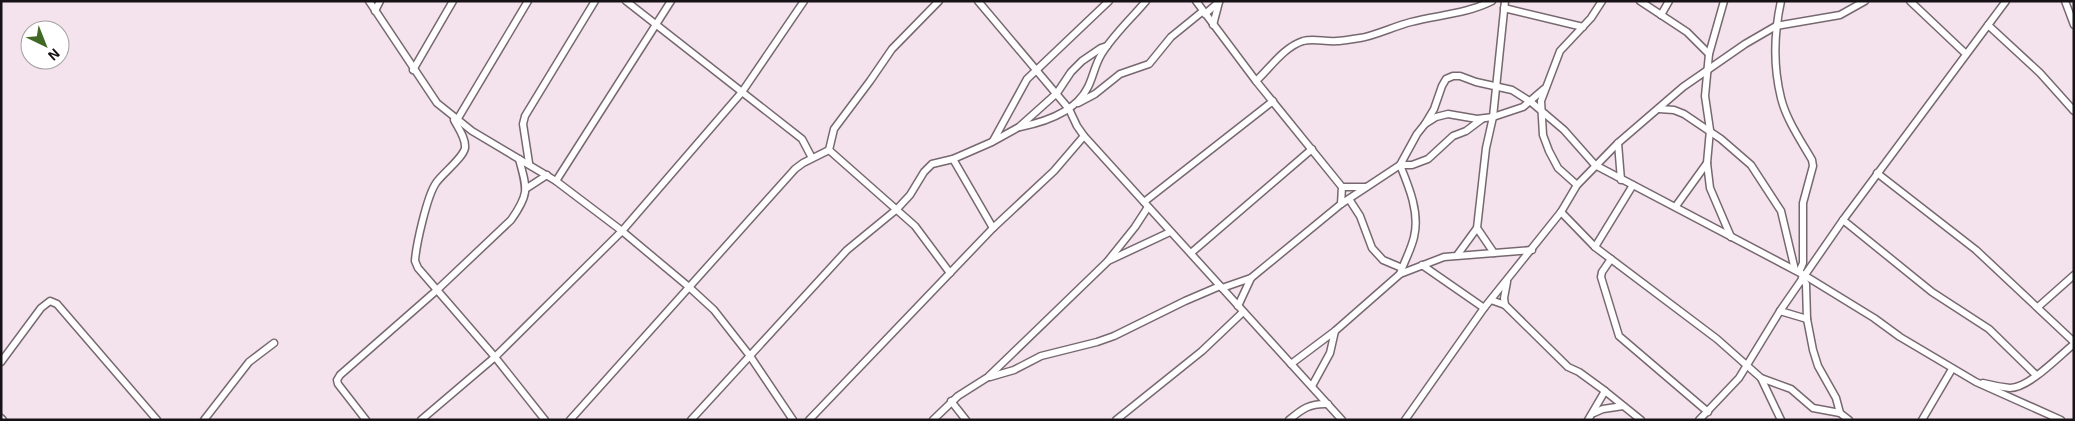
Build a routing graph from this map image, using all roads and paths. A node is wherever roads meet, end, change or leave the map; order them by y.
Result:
1 (368, 1) edge
2 (380, 1) edge
3 (453, 1) edge
4 (528, 1) edge
5 (595, 1) edge
6 (626, 1) edge
7 (671, 1) edge
8 (804, 1) edge
9 (938, 1) edge
10 (978, 1) edge
11 (1109, 1) edge
12 (1146, 1) edge
13 (1196, 1) edge
14 (1492, 1) edge
15 (1602, 1) edge
16 (1640, 1) edge
17 (1669, 1) edge
18 (1724, 1) edge
19 (1781, 1) edge
20 (1865, 1) edge
21 (1910, 1) edge
22 (2006, 1) edge
23 (2065, 1) edge
24 (1220, 2) edge
25 (1505, 5) edge
26 (375, 11) junction
27 (1204, 12) junction
28 (1661, 15) junction
29 (656, 24) junction
30 (1214, 25) junction
31 (1988, 25) junction
32 (2074, 25) edge
33 (1776, 26) junction
34 (1583, 27) junction
35 (1107, 46) junction
36 (1709, 54) junction
37 (1966, 54) junction
38 (1036, 69) junction
39 (413, 70) junction
40 (1706, 70) junction
41 (1256, 80) junction
42 (1496, 86) junction
43 (1544, 88) junction
44 (742, 92) junction
45 (1057, 93) junction
46 (1272, 101) junction
47 (1531, 102) junction
48 (1072, 106) junction
49 (1659, 109) junction
50 (1541, 110) junction
51 (2074, 111) edge
52 (1493, 117) junction
53 (454, 118) junction
54 (1482, 118) junction
55 (1425, 124) junction
56 (1019, 127) junction
57 (1710, 130) junction
58 (1084, 136) junction
59 (992, 142) junction
60 (1618, 143) junction
61 (1312, 149) junction
62 (829, 150) junction
63 (812, 158) junction
64 (519, 159) junction
65 (953, 159) junction
66 (529, 163) junction
67 (1707, 163) junction
68 (1400, 165) junction
69 (1595, 165) junction
70 (1877, 174) junction
71 (547, 175) junction
72 (556, 180) junction
73 (1621, 180) junction
74 (1577, 185) junction
75 (1633, 185) junction
76 (1342, 186) junction
77 (1366, 187) junction
78 (526, 188) junction
79 (1349, 198) junction
80 (1146, 204) junction
81 (1341, 204) junction
82 (1676, 206) junction
83 (897, 209) junction
84 (1561, 212) junction
85 (1843, 220) junction
86 (993, 228) junction
87 (1477, 228) junction
88 (622, 231) junction
89 (1170, 232) junction
90 (1731, 237) junction
91 (1595, 247) junction
92 (1532, 250) junction
93 (1191, 253) junction
94 (1494, 253) junction
95 (1458, 254) junction
96 (1611, 259) junction
97 (1107, 262) junction
98 (1422, 265) junction
99 (1401, 271) junction
100 (950, 273) junction
101 (1800, 274) junction
102 (2074, 275) edge
103 (1509, 276) junction
104 (1251, 278) junction
105 (689, 287) junction
106 (1221, 287) junction
107 (437, 290) junction
108 (1491, 300) junction
109 (1505, 305) junction
110 (1238, 306) junction
111 (2038, 307) junction
112 (1484, 308) junction
113 (1780, 310) junction
114 (1243, 312) junction
115 (1807, 319) junction
116 (1335, 331) junction
117 (274, 343) dead end
118 (2074, 343) edge
119 (750, 356) junction
120 (495, 357) junction
121 (1, 362) edge
122 (1291, 364) junction
123 (1748, 366) junction
124 (1952, 369) junction
125 (2036, 375) junction
126 (988, 377) junction
127 (1761, 378) junction
128 (1976, 382) junction
129 (1312, 386) junction
130 (1605, 391) junction
131 (958, 396) junction
132 (952, 401) junction
133 (1328, 404) junction
134 (1623, 406) junction
135 (958, 410) junction
136 (1708, 412) junction
137 (1594, 413) junction
138 (1840, 413) junction
139 (1404, 419) edge
140 (157, 420) edge
141 (204, 420) edge
142 (366, 420) edge
143 (421, 420) edge
144 (546, 420) edge
145 (570, 420) edge
146 (691, 420) edge
147 (793, 420) edge
148 (809, 420) edge
149 (933, 420) edge
150 (966, 420) edge
151 (1116, 420) edge
152 (1289, 420) edge
153 (1342, 420) edge
154 (1588, 420) edge
155 (1640, 420) edge
156 (1699, 420) edge
157 (1781, 420) edge
158 (1850, 420) edge
159 (1922, 420) edge
160 (2061, 420) edge

1 - 26 street
2 - 26 street
3 - 39 street
4 - 53 street
5 - 66 street
6 - 29 street
7 - 29 street
8 - 44 street
9 - 62 street
10 - 38 street
11 - 38 street
12 - 35 street
13 - 27 street
14 - 41 street
15 - 34 street
16 - 28 street
17 - 28 street
18 - 36 street
19 - 33 street
20 - 33 street
21 - 37 street
22 - 31 street
23 - 32 street
24 - 27 street
24 - 30 street
25 - 34 street
25 - 42 street
26 - 39 street
27 - 30 street
27 - 48 street
28 - 36 street
29 - 44 street
29 - 72 street
30 - 41 street
31 - 37 street
31 - 51 street
33 - 40 street
33 - 101 street
34 - 43 street
35 - 45 street
35 - 48 street
36 - 40 street
37 - 70 street
38 - 45 street
38 - 59 street
39 - 53 street
40 - 49 street
40 - 57 street
41 - 46 street
42 - 47 street
42 - 52 street
42 - 55 street
43 - 47 street
43 - 50 street
44 - 63 street
44 - 88 street
45 - 48 street
45 - 56 street
46 - 61 street
46 - 80 street
47 - 50 street
47 - 52 street
48 - 56 street
48 - 58 street
49 - 57 street
49 - 60 street
50 - 69 street
50 - 74 street
52 - 54 street
52 - 87 street
53 - 64 street
53 - 107 street
54 - 55 street
54 - 68 street
55 - 68 street
56 - 59 street
57 - 67 street
57 - 101 street
58 - 80 street
58 - 86 street
59 - 65 street
60 - 69 street
60 - 73 street
61 - 76 street
61 - 93 street
62 - 63 street
62 - 83 street
63 - 105 street
64 - 66 street
64 - 78 street
65 - 83 street
65 - 86 street
66 - 71 street
67 - 82 street
67 - 90 street
68 - 77 street
68 - 99 street
69 - 73 street
69 - 74 street
70 - 85 street
70 - 111 street
71 - 72 street
71 - 78 street
72 - 88 street
73 - 75 street
74 - 84 street
75 - 82 street
75 - 91 street
76 - 77 street
76 - 81 street
77 - 79 street
78 - 107 street
79 - 81 street
79 - 99 street
80 - 89 street
80 - 97 street
81 - 104 street
82 - 90 street
83 - 100 street
83 - 119 street
84 - 91 street
84 - 92 street
85 - 101 street
85 - 125 street
86 - 100 street
87 - 94 street
87 - 95 street
88 - 105 street
88 - 120 street
89 - 93 street
89 - 97 street
90 - 101 street
91 - 96 street
92 - 94 street
92 - 103 street
93 - 106 street
94 - 95 street
95 - 98 street
96 - 123 street
96 - 136 street
97 - 126 street
98 - 99 street
98 - 112 street
99 - 116 street
100 - 148 street
101 - 113 street
101 - 115 street
101 - 124 street
102 - 111 street
103 - 108 street
103 - 109 street
104 - 106 street
104 - 110 street
105 - 119 street
105 - 145 street
106 - 110 street
106 - 126 street
107 - 120 street
107 - 142 street
108 - 109 street
108 - 112 street
109 - 130 street
110 - 114 street
111 - 118 street
112 - 139 street
113 - 115 street
113 - 123 street
114 - 122 street
114 - 151 street
115 - 138 street
116 - 122 street
116 - 129 street
117 - 141 street
118 - 125 street
119 - 146 street
119 - 147 street
120 - 143 street
120 - 144 street
121 - 140 street
122 - 129 street
123 - 127 street
123 - 136 street
124 - 128 street
124 - 159 street
125 - 128 street
126 - 131 street
127 - 138 street
127 - 157 street
128 - 160 street
129 - 133 street
130 - 134 street
130 - 137 street
131 - 132 street
131 - 135 street
132 - 135 street
132 - 149 street
133 - 152 street
133 - 153 street
134 - 137 street
134 - 155 street
135 - 150 street
136 - 156 street
137 - 154 street
138 - 158 street

